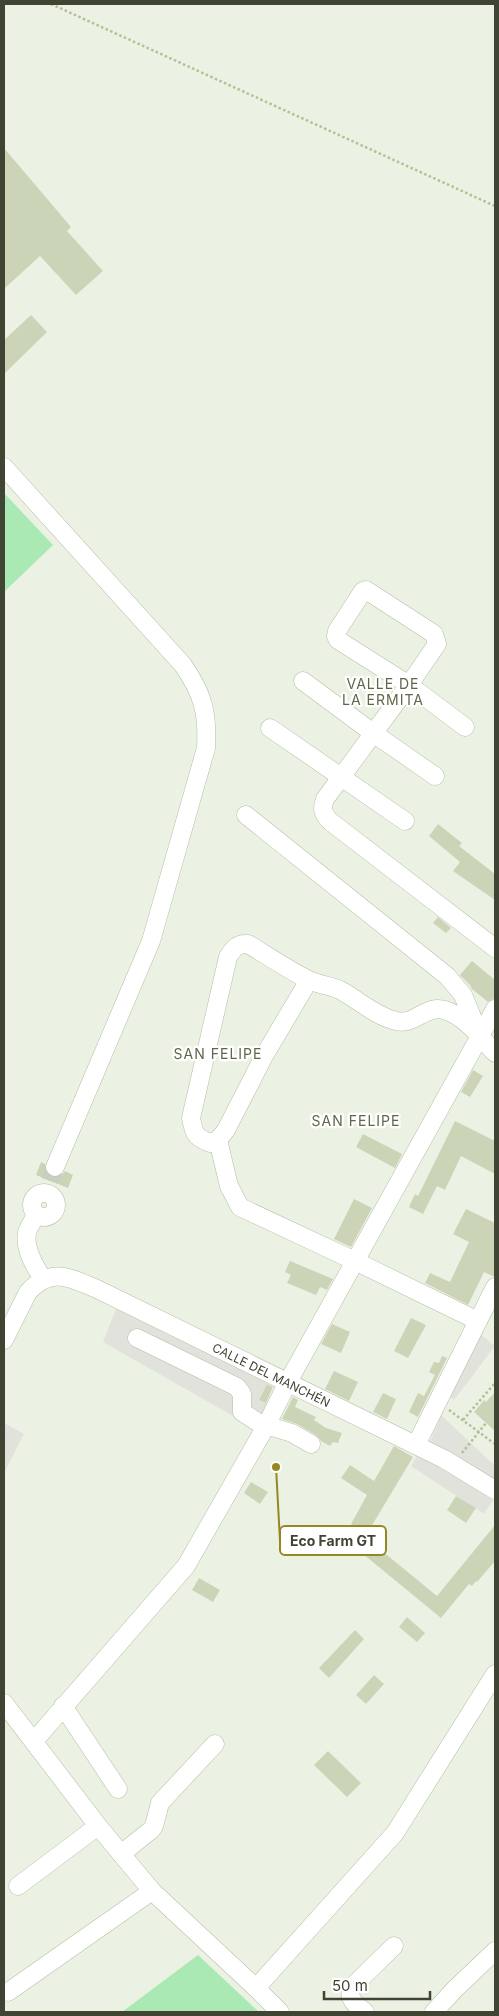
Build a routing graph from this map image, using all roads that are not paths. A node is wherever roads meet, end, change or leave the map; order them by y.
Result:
1 (4, 466) edge
2 (303, 681) dead end
3 (409, 685) junction
4 (464, 727) dead end
5 (270, 728) dead end
6 (373, 734) junction
7 (435, 776) dead end
8 (341, 777) junction
9 (246, 815) dead end
10 (405, 821) dead end
11 (495, 948) edge
12 (309, 980) junction
13 (495, 1009) edge
14 (480, 1036) junction
15 (495, 1054) edge
16 (218, 1140) junction
17 (355, 1260) junction
18 (43, 1279) junction
19 (495, 1287) edge
20 (8, 1319) edge
21 (478, 1321) junction
22 (137, 1338) dead end
23 (4, 1340) edge
24 (288, 1382) junction
25 (266, 1426) junction
26 (311, 1444) dead end
27 (416, 1445) junction
28 (495, 1490) edge
29 (495, 1674) edge
30 (4, 1703) edge
31 (63, 1706) junction
32 (34, 1741) junction
33 (215, 1744) dead end
34 (118, 1789) dead end
35 (98, 1826) junction
36 (122, 1854) junction
37 (18, 1886) dead end
38 (152, 1891) junction
39 (394, 1946) dead end
40 (495, 1951) edge
41 (256, 1988) junction
42 (8, 1992) dead end
43 (280, 2012) edge
44 (365, 2012) edge
45 (434, 2012) edge

1 - 18 street
2 - 6 street
3 - 3 street
3 - 4 street
3 - 6 street
5 - 8 street
6 - 7 street
6 - 8 street
8 - 10 street
8 - 11 street
9 - 14 street
12 - 14 street
12 - 16 street
12 - 16 street
13 - 14 street
14 - 15 street
14 - 17 street
16 - 17 street
17 - 21 street
17 - 24 street
18 - 20 street
18 - 24 street, CALLE DEL MANCHÉN
19 - 21 street
20 - 23 street
21 - 27 street
22 - 25 street
24 - 25 street
24 - 27 street, CALLE DEL MANCHÉN
25 - 26 street
25 - 31 street
27 - 28 street, CALLE DEL MANCHÉN
29 - 41 street
30 - 32 street
31 - 32 street
31 - 34 street
32 - 35 street
33 - 36 street
35 - 36 street
35 - 37 street
36 - 38 street
38 - 41 street
38 - 42 street
39 - 44 street
40 - 45 street
41 - 43 street

